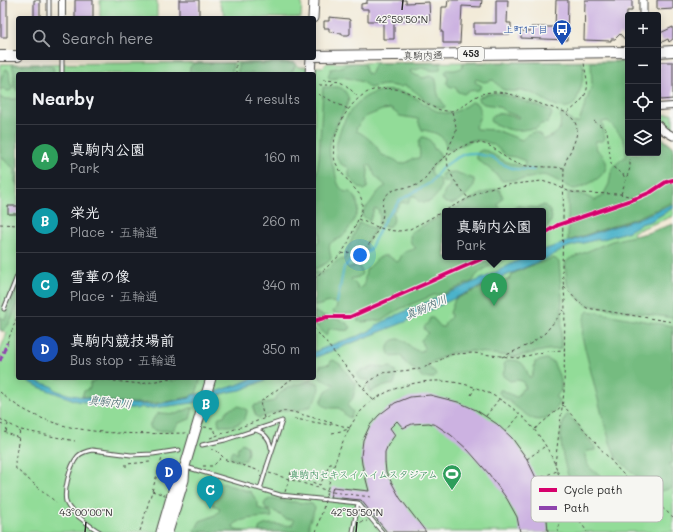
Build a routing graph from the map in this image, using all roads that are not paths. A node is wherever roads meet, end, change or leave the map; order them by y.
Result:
1 (49, 0) edge
2 (62, 0) edge
3 (314, 0) edge
4 (643, 0) edge
5 (643, 12) edge
6 (49, 16) edge
7 (62, 16) edge
8 (313, 16) edge
9 (673, 51) edge
10 (625, 52) edge
11 (661, 52) edge
12 (0, 56) edge
13 (16, 56) edge
14 (316, 56) edge
15 (62, 60) edge
16 (311, 60) edge
17 (62, 72) edge
18 (310, 72) edge
19 (673, 106) edge
20 (661, 107) edge
21 (661, 128) edge
22 (673, 136) edge
23 (16, 279) edge
24 (4, 309) dead end
25 (211, 380) edge
26 (253, 430) junction
27 (202, 445) dead end
28 (178, 450) dead end
29 (271, 450) junction
30 (185, 466) junction
31 (260, 489) junction
32 (358, 503) junction
33 (100, 532) edge
34 (161, 532) edge
35 (168, 532) edge
36 (353, 532) edge
37 (382, 532) edge

1 - 6 lane
2 - 7 street
3 - 8 main road
4 - 5 street
9 - 11 highway
10 - 14 highway, 真駒内通 / 453
12 - 13 highway
15 - 17 lane
16 - 18 main road
19 - 20 street
21 - 22 street
23 - 24 lane
25 - 30 main road
26 - 27 lane
26 - 29 lane
26 - 29 lane
28 - 33 lane
29 - 31 lane, bridge
30 - 31 lane
30 - 34 main road
30 - 35 main road
31 - 32 lane
32 - 36 lane
32 - 37 lane

